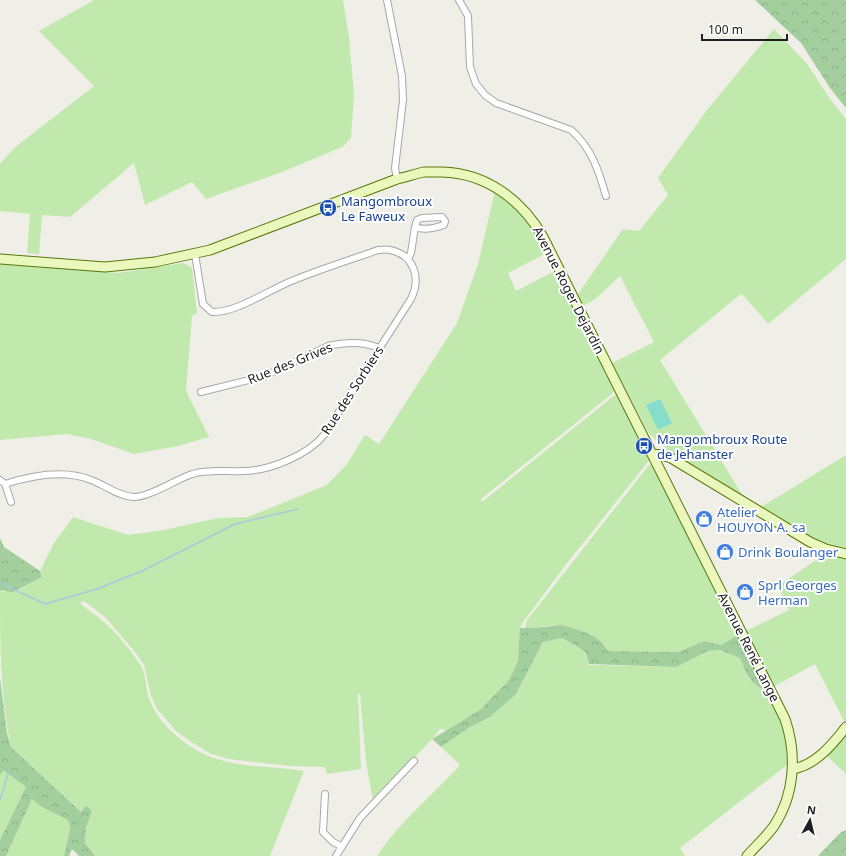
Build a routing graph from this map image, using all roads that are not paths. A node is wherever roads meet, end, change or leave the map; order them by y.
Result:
1 (387, 0) edge
2 (459, 0) edge
3 (397, 179) junction
4 (606, 196) dead end
5 (415, 227) dead end
6 (195, 254) junction
7 (0, 259) edge
8 (408, 259) junction
9 (379, 348) junction
10 (201, 392) dead end
11 (645, 439) joint
12 (653, 455) junction
13 (0, 480) edge
14 (6, 484) junction
15 (11, 502) dead end
16 (846, 554) edge
17 (846, 728) edge
18 (414, 761) dead end
19 (792, 769) junction
20 (325, 794) dead end
21 (341, 846) junction
22 (336, 856) edge
23 (747, 856) edge

1 - 3 street
2 - 4 street
3 - 6 main road, Avenue Roger Dejardin
3 - 11 main road, Avenue Roger Dejardin
5 - 8 street
6 - 7 main road, Avenue Roger Dejardin
6 - 8 street
8 - 9 street, Rue des Sorbiers
9 - 10 street, Rue des Grives
9 - 14 street, Rue des Sorbiers
11 - 12 main road, Avenue René Lange
12 - 16 main road
12 - 19 main road, Avenue René Lange
13 - 14 street
14 - 15 street
17 - 19 main road
18 - 21 street
19 - 23 main road, Avenue René Lange
20 - 21 street
21 - 22 street

